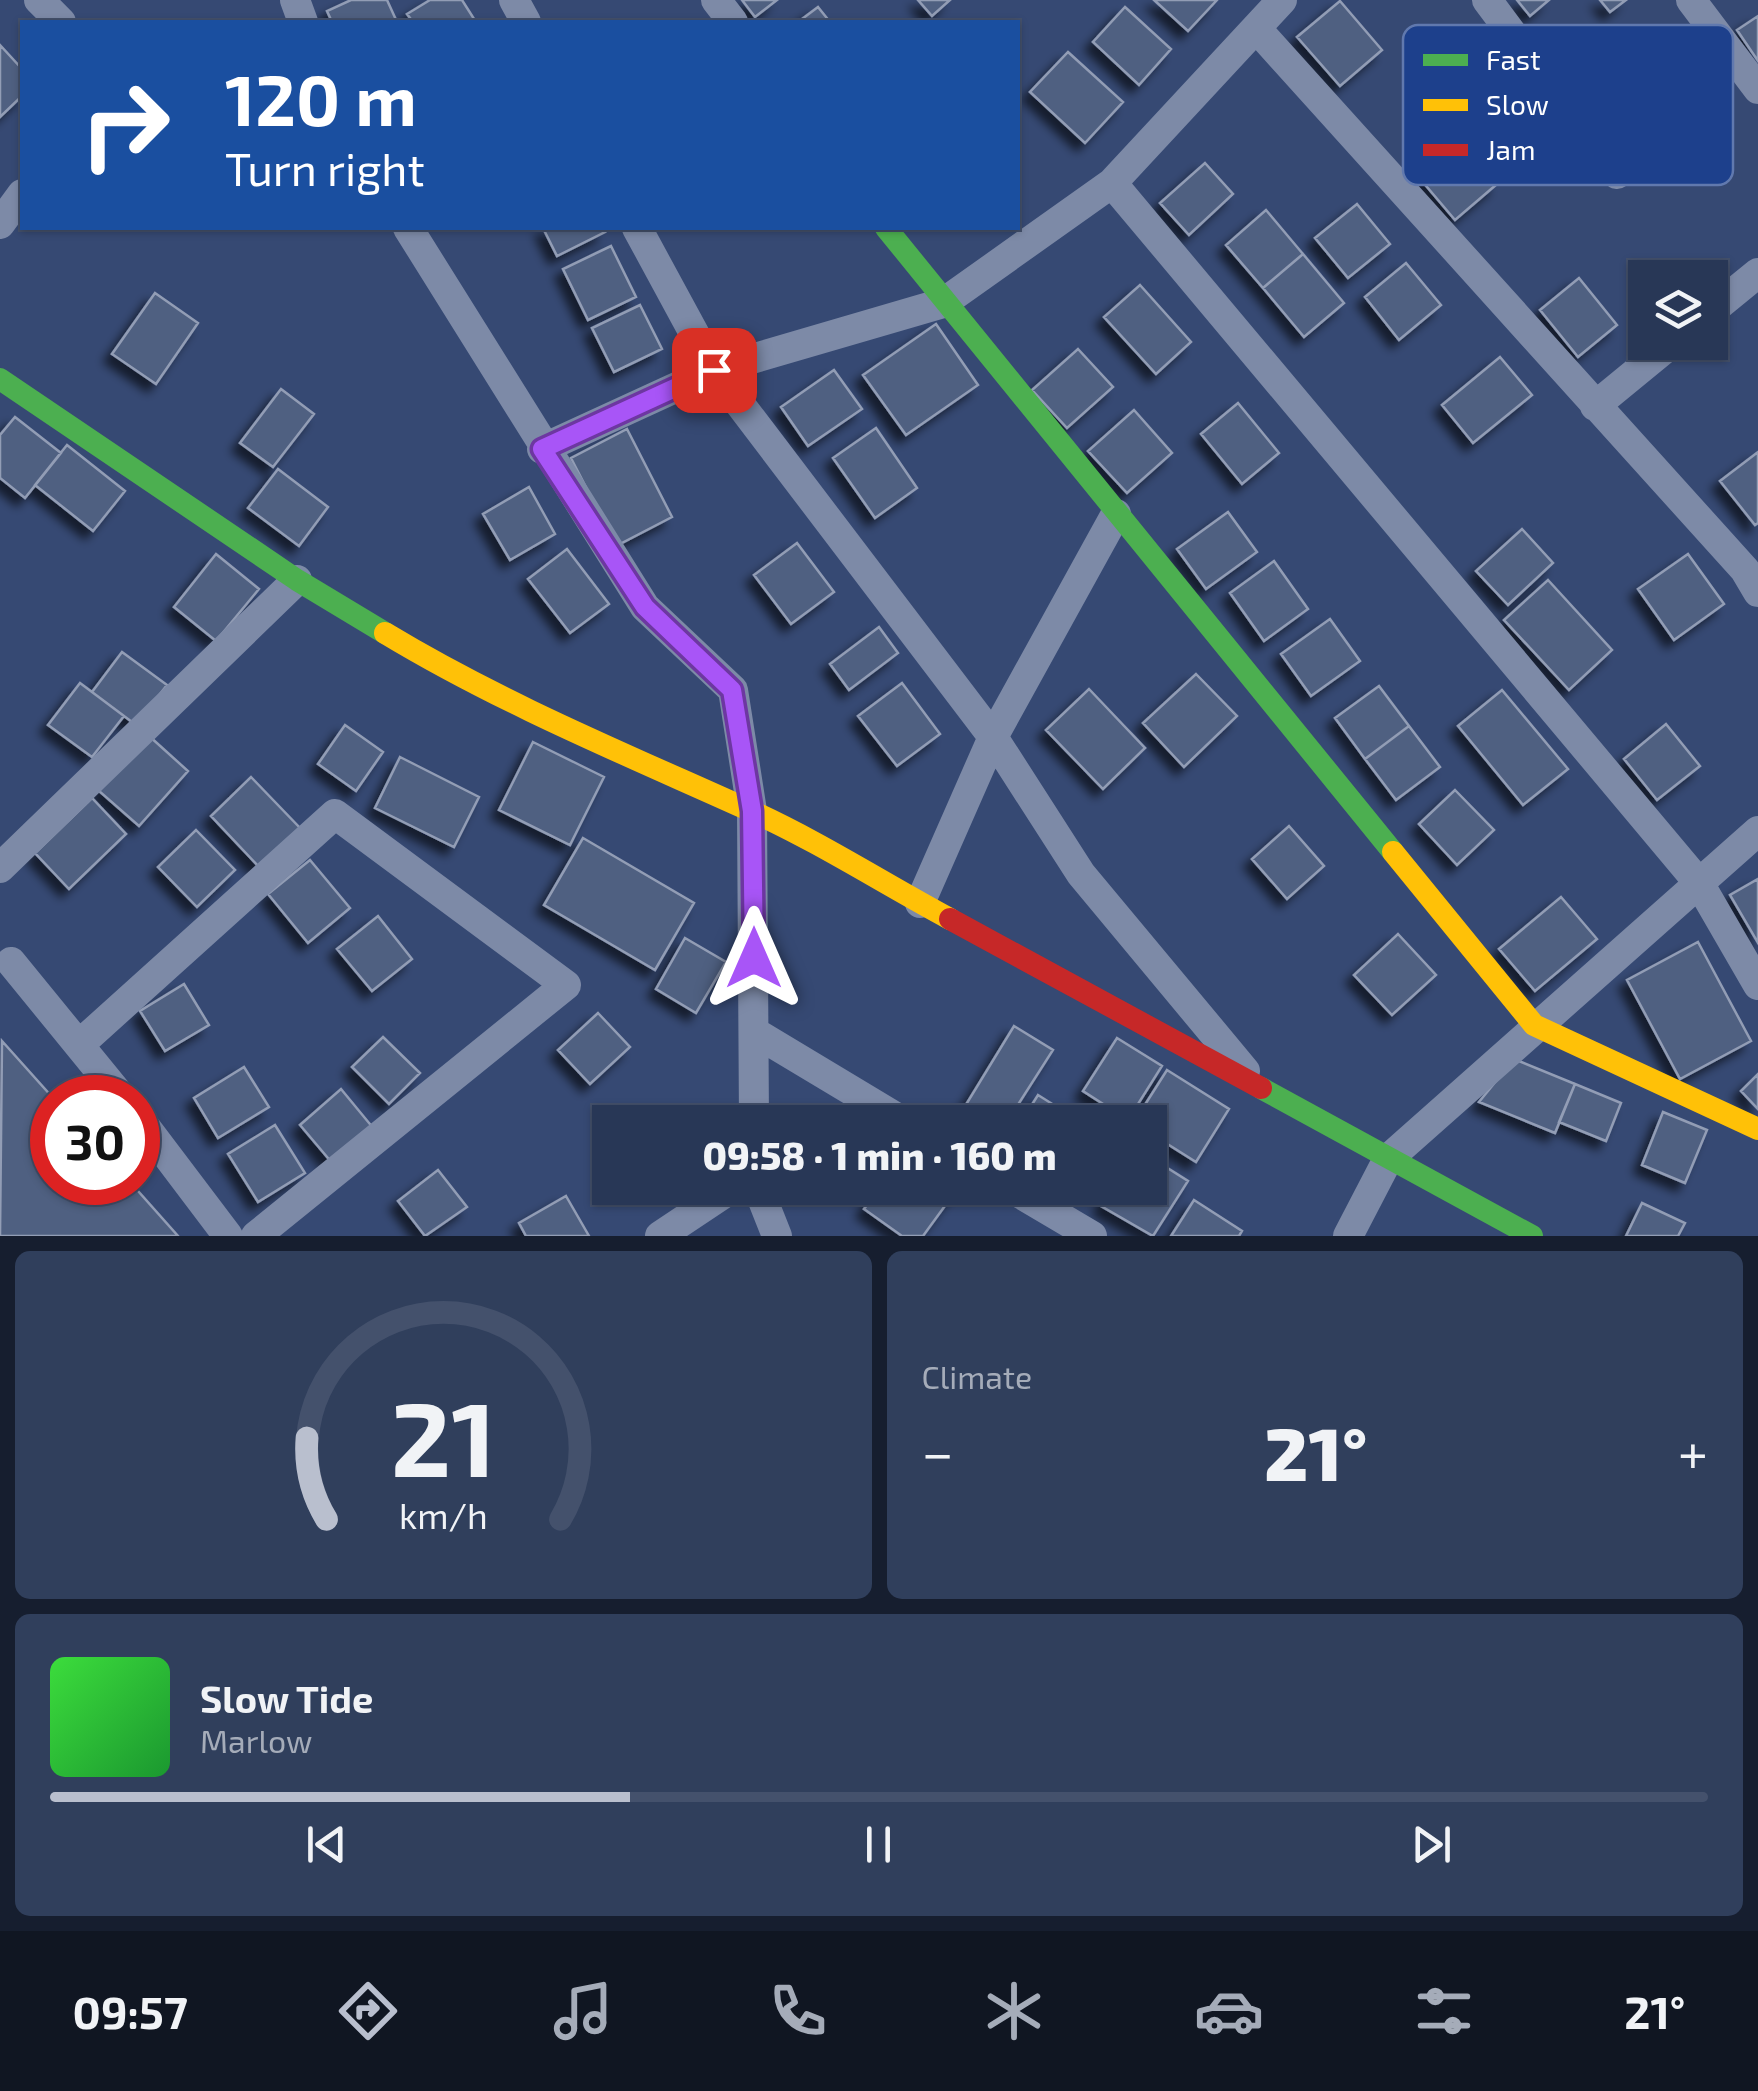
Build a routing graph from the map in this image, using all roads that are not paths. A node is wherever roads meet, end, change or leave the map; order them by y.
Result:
1 (39, 0) edge
2 (716, 0) edge
3 (1282, 0) edge
4 (1487, 0) edge
5 (1691, 0) edge
6 (59, 20) edge
7 (731, 20) edge
8 (1506, 25) edge
9 (1710, 25) edge
10 (1256, 28) junction
11 (1733, 56) edge
12 (1758, 89) edge
13 (1112, 183) junction
14 (20, 197) edge
15 (0, 224) edge
16 (409, 230) edge
17 (638, 230) edge
18 (888, 230) edge
19 (1758, 273) edge
20 (1728, 297) edge
21 (943, 304) junction
22 (1651, 360) edge
23 (714, 370) junction
24 (0, 379) edge
25 (1595, 406) junction
26 (542, 449) junction
27 (1116, 514) junction
28 (1754, 574) edge
29 (297, 580) junction
30 (993, 738) junction
31 (752, 811) junction
32 (1758, 832) edge
33 (0, 868) edge
34 (1698, 883) junction
35 (920, 903) junction
36 (11, 962) dead end
37 (1758, 986) edge
38 (1534, 1025) junction
39 (754, 1032) junction
40 (81, 1043) junction
41 (105, 1075) edge
42 (1258, 1088) junction
43 (754, 1105) edge
44 (876, 1105) edge
45 (1758, 1128) edge
46 (160, 1146) edge
47 (1388, 1158) junction
48 (706, 1205) edge
49 (765, 1205) edge
50 (1040, 1205) edge
51 (228, 1236) edge
52 (256, 1236) edge
53 (660, 1236) edge
54 (778, 1236) edge
55 (1092, 1236) edge
56 (1348, 1236) edge
57 (1532, 1236) edge

1 - 6 street
2 - 7 street
3 - 10 street
4 - 8 street
5 - 9 street
10 - 13 street
10 - 25 street
11 - 12 street
13 - 21 street
13 - 34 street
14 - 15 street
16 - 26 street
17 - 23 street
18 - 21 street
19 - 20 street
21 - 23 street
21 - 27 street
22 - 25 street
23 - 26 street
23 - 30 street
24 - 29 street
25 - 28 street
26 - 31 street
27 - 30 street
27 - 38 street
29 - 31 street
29 - 33 street
30 - 35 street
30 - 42 street
31 - 35 street
31 - 39 street
32 - 34 street
34 - 37 street
34 - 38 street
35 - 42 street
36 - 40 street
38 - 45 street
38 - 47 street
39 - 43 street
39 - 44 street
40 - 41 street
40 - 52 street
42 - 47 street
46 - 51 street
47 - 56 street
47 - 57 street
48 - 53 street
49 - 54 street
50 - 55 street

